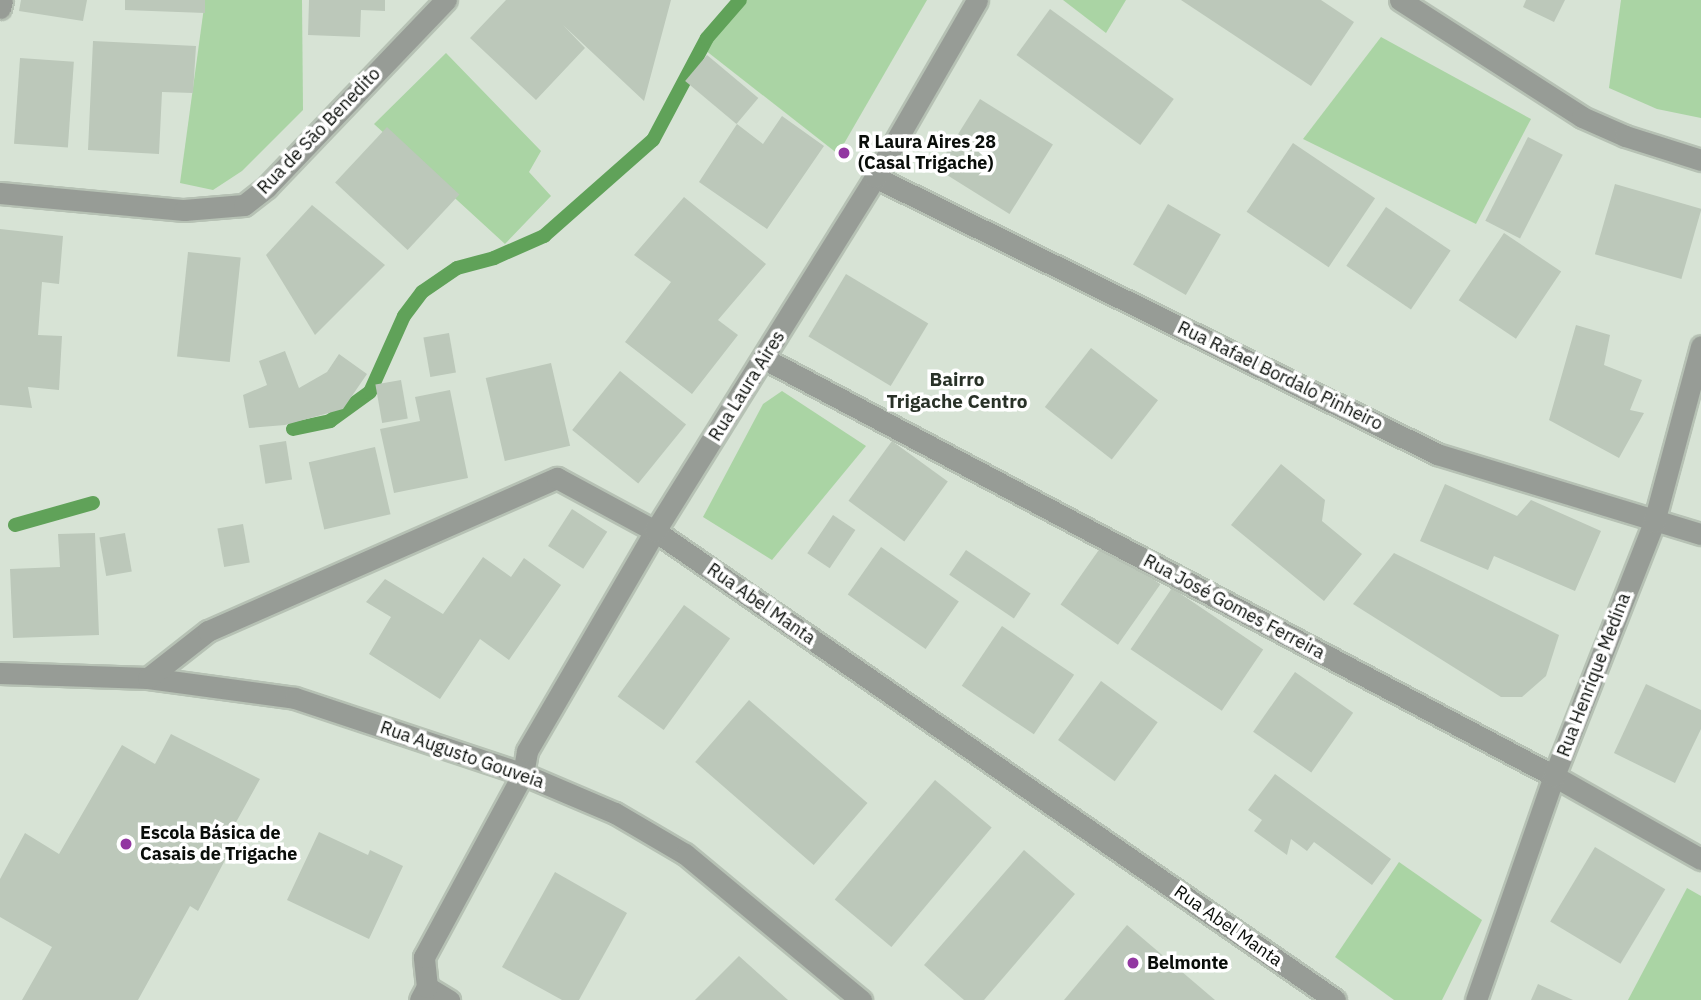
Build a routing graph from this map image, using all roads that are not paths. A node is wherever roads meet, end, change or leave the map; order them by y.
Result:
1 (2, 0) edge
2 (446, 0) edge
3 (977, 0) edge
4 (1400, 0) edge
5 (0, 8) edge
6 (1701, 160) edge
7 (875, 177) junction
8 (0, 192) edge
9 (1701, 346) edge
10 (765, 359) junction
11 (1654, 522) junction
12 (655, 531) junction
13 (1701, 534) edge
14 (0, 673) edge
15 (148, 678) junction
16 (523, 774) junction
17 (1555, 776) junction
18 (1701, 859) edge
19 (423, 994) edge
20 (449, 1000) edge
21 (861, 1000) edge
22 (1335, 1000) edge
23 (1476, 1000) edge

1 - 5 street
2 - 8 street, Rua de São Benedito
3 - 7 street, Rua Laura Aires
4 - 6 street
7 - 10 street, Rua Laura Aires
7 - 11 street, Rua Rafael Bordalo Pinheiro
9 - 11 street, Rua Henrique Medina
10 - 12 street, Rua Laura Aires
10 - 17 street, Rua José Gomes Ferreira
11 - 13 street, Rua Rafael Bordalo Pinheiro
11 - 17 street, Rua Henrique Medina
12 - 15 street, Rua Abel Manta
12 - 16 street, Rua Laura Aires
12 - 22 street, Rua Abel Manta
14 - 15 street, Rua Augusto Gouveia
15 - 16 street, Rua Augusto Gouveia
16 - 19 street, Rua Laura Aires
16 - 21 street, Rua Augusto Gouveia
17 - 18 street, Rua José Gomes Ferreira
17 - 23 street, Rua Henrique Medina
19 - 20 street

